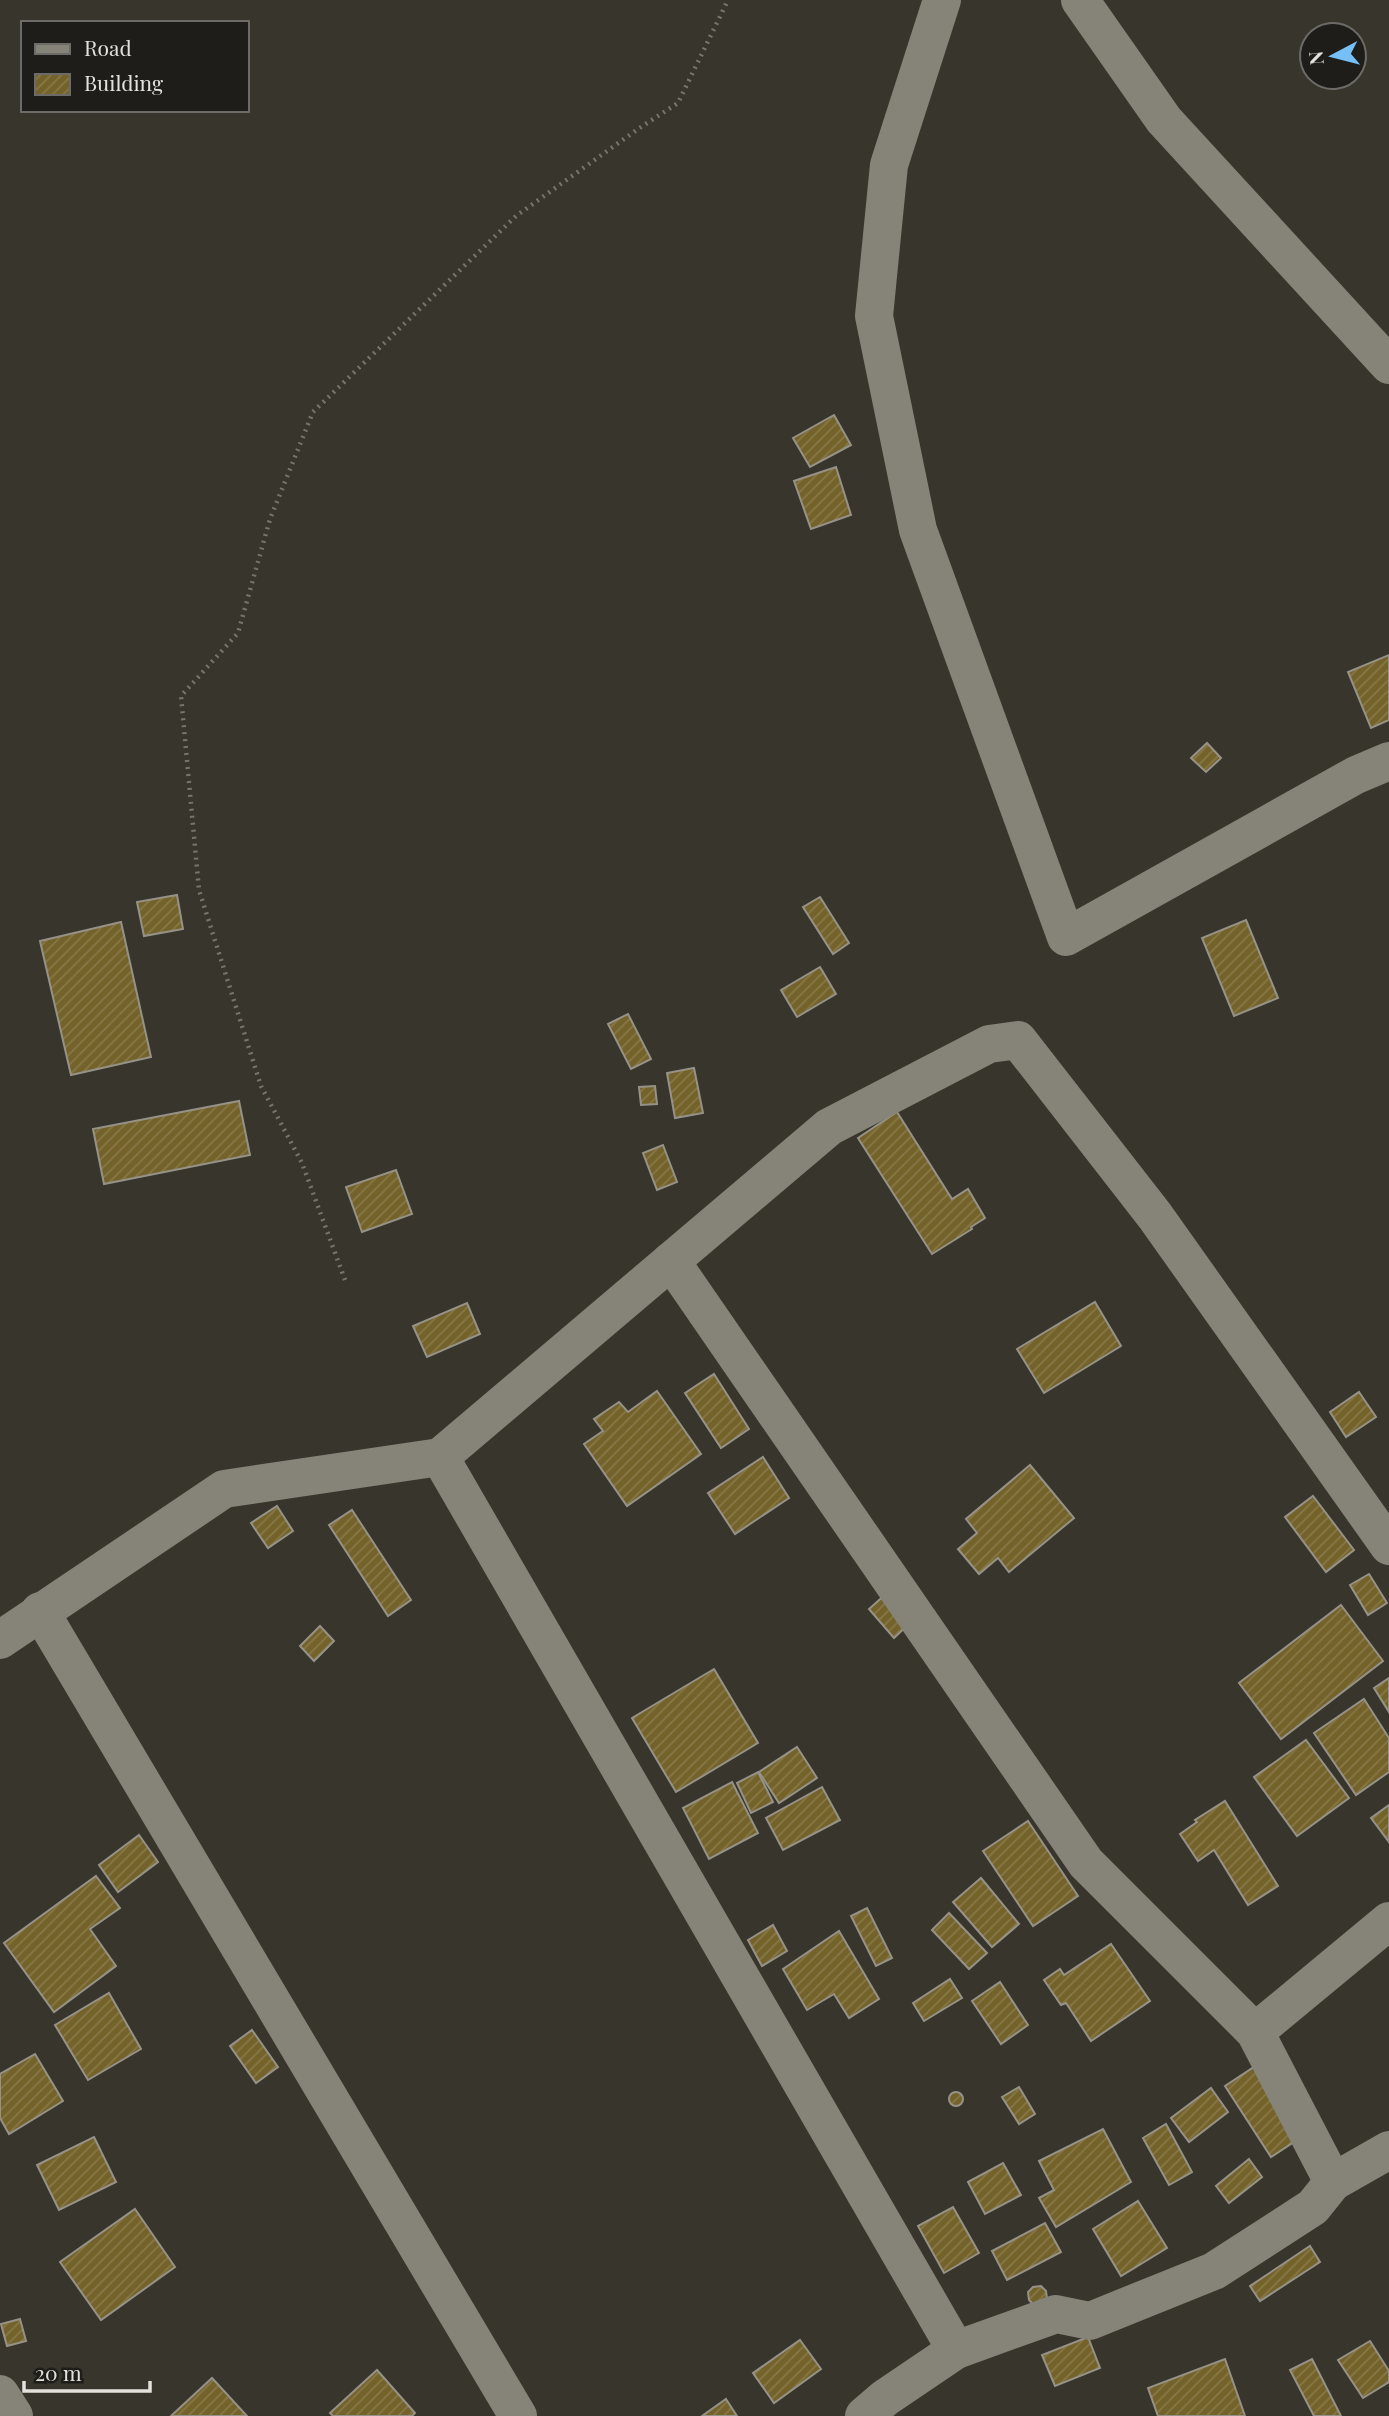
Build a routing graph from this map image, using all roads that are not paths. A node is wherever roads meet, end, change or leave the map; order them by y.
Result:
1 (942, 0) edge
2 (1080, 0) edge
3 (1389, 365) edge
4 (1389, 761) edge
5 (671, 1261) junction
6 (440, 1457) junction
7 (1389, 1546) edge
8 (40, 1611) junction
9 (0, 1640) edge
10 (1389, 1921) edge
11 (1255, 2032) junction
12 (1389, 2150) edge
13 (1333, 2182) junction
14 (956, 2350) junction
15 (0, 2394) edge
16 (882, 2410) edge
17 (13, 2416) edge
18 (518, 2416) edge

1 - 4 street
2 - 3 street
5 - 6 street
5 - 7 street
5 - 11 street
6 - 8 street
6 - 14 street
8 - 9 street
8 - 18 street
10 - 11 street
11 - 13 street
12 - 13 street
13 - 14 street
14 - 16 street
15 - 17 street

